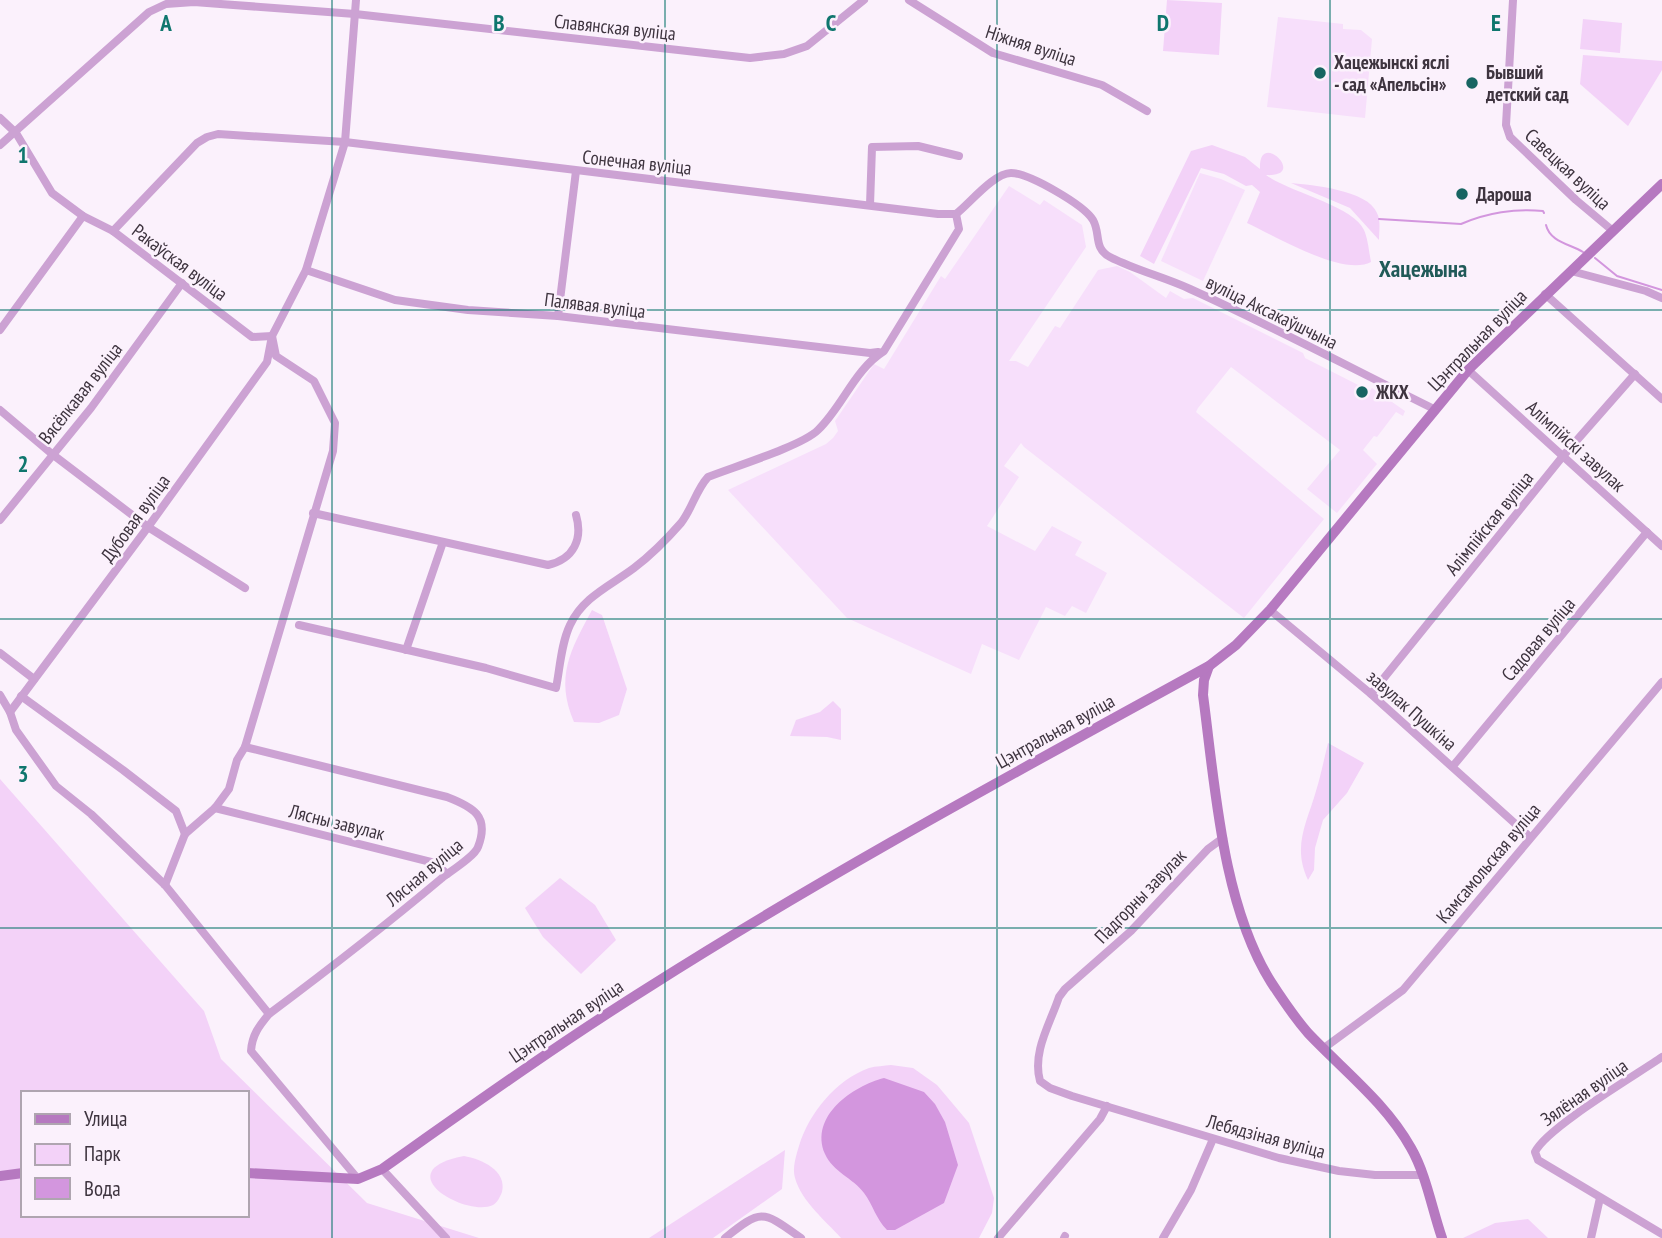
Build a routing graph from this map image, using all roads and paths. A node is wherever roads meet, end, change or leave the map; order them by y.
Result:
1 (356, 0) edge
2 (864, 0) edge
3 (909, 0) edge
4 (1513, 0) edge
5 (355, 14) junction
6 (1147, 111) dead end
7 (0, 118) edge
8 (16, 133) junction
9 (345, 142) junction
10 (0, 145) edge
11 (959, 156) dead end
12 (576, 171) junction
13 (1662, 184) edge
14 (870, 205) junction
15 (956, 214) junction
16 (83, 216) junction
17 (113, 231) junction
18 (1613, 231) junction
19 (306, 270) junction
20 (1571, 271) junction
21 (182, 283) junction
22 (1545, 294) junction
23 (1662, 298) edge
24 (558, 316) junction
25 (0, 330) edge
26 (272, 336) junction
27 (884, 351) junction
28 (1468, 370) junction
29 (1635, 374) junction
30 (1662, 399) edge
31 (1434, 409) junction
32 (0, 410) edge
33 (52, 454) junction
34 (1563, 456) junction
35 (313, 513) junction
36 (576, 514) dead end
37 (0, 520) edge
38 (148, 527) junction
39 (1647, 532) junction
40 (443, 542) junction
41 (1662, 546) edge
42 (245, 588) dead end
43 (1270, 610) junction
44 (299, 625) dead end
45 (406, 650) junction
46 (0, 653) edge
47 (1209, 666) junction
48 (34, 679) junction
49 (1662, 682) edge
50 (1371, 694) junction
51 (0, 695) edge
52 (22, 696) junction
53 (10, 712) junction
54 (245, 747) junction
55 (1453, 766) junction
56 (215, 808) junction
57 (186, 834) junction
58 (1530, 837) junction
59 (1223, 838) junction
60 (447, 874) junction
61 (165, 884) junction
62 (1080, 978) joint
63 (270, 1014) junction
64 (1324, 1048) junction
65 (1662, 1057) edge
66 (1107, 1106) junction
67 (1213, 1139) junction
68 (382, 1169) junction
69 (21, 1173) edge
70 (248, 1173) edge
71 (1421, 1175) junction
72 (0, 1177) edge
73 (358, 1179) junction
74 (1600, 1198) junction
75 (1662, 1234) edge
76 (1164, 1236) edge
77 (446, 1238) edge
78 (725, 1238) edge
79 (801, 1238) edge
80 (998, 1238) edge
81 (1177, 1238) edge
82 (1442, 1238) edge
83 (1591, 1238) edge

1 - 5 street, Дубовая вуліца
2 - 5 street, Славянская вуліца
3 - 6 street, Ніжняя вуліца
4 - 18 street, Савецкая вуліца
5 - 8 street, Славянская вуліца
5 - 9 street, Дубовая вуліца
7 - 8 street, Ракаўская вуліца
8 - 10 street, Славянская вуліца
8 - 16 street, Ракаўская вуліца
9 - 12 street, Сонечная вуліца
9 - 17 street, Сонечная вуліца
9 - 19 street, Дубовая вуліца
11 - 14 street
12 - 14 street, Сонечная вуліца
12 - 24 street
13 - 18 street, Цэнтральная вуліца
14 - 15 street, Сонечная вуліца
15 - 27 street
15 - 31 street, вуліца Аксакаўшчына
16 - 17 street, Ракаўская вуліца
16 - 25 street
17 - 21 street, Ракаўская вуліца
18 - 20 street, Цэнтральная вуліца
19 - 24 street, Палявая вуліца
19 - 26 street, Дубовая вуліца
20 - 22 street, Цэнтральная вуліца
20 - 23 street
21 - 26 street, Ракаўская вуліца
21 - 33 street, Вясёлкавая вуліца
22 - 28 street, Цэнтральная вуліца
22 - 29 street
24 - 27 street, Палявая вуліца
26 - 35 street
26 - 38 street, Дубовая вуліца
27 - 45 street
28 - 31 street, Цэнтральная вуліца
28 - 34 street, Алімпійскі завулак
29 - 30 street
29 - 34 street, Алімпійская вуліца
31 - 43 street, Цэнтральная вуліца
32 - 33 street
33 - 37 street, Вясёлкавая вуліца
33 - 38 street
34 - 39 street, Алімпійскі завулак
34 - 50 street, Алімпійская вуліца
35 - 40 street
35 - 54 street
36 - 40 street
38 - 42 street
38 - 48 street, Дубовая вуліца
39 - 41 street, Алімпійскі завулак
39 - 55 street, Садовая вуліца
40 - 45 street
43 - 47 street, Цэнтральная вуліца
43 - 50 street, завулак Пушкіна
44 - 45 street
46 - 48 street
47 - 59 street
47 - 68 street, Цэнтральная вуліца
48 - 52 street, Дубовая вуліца
49 - 58 street, Камсамольская вуліца
50 - 55 street, завулак Пушкіна
51 - 53 street
52 - 53 street, Дубовая вуліца
52 - 57 street
53 - 61 street
54 - 56 street
54 - 60 street, Лясная вуліца
55 - 58 street, завулак Пушкіна
56 - 57 street
56 - 60 street, Лясны завулак
57 - 61 street
58 - 64 street, Камсамольская вуліца
59 - 62 street, Падгорны завулак
59 - 64 street
60 - 63 street, Лясная вуліца
61 - 63 street
62 - 66 street, Лебядзіная вуліца
63 - 73 street, Лясная вуліца
64 - 71 street
65 - 74 street, Зялёная вуліца
66 - 67 street, Лебядзіная вуліца
66 - 80 street
67 - 71 street, Лебядзіная вуліца
67 - 76 street
68 - 73 street, Цэнтральная вуліца
68 - 77 street
69 - 72 street
70 - 73 street
71 - 82 street
74 - 75 street
74 - 83 street
76 - 81 street
78 - 79 street

